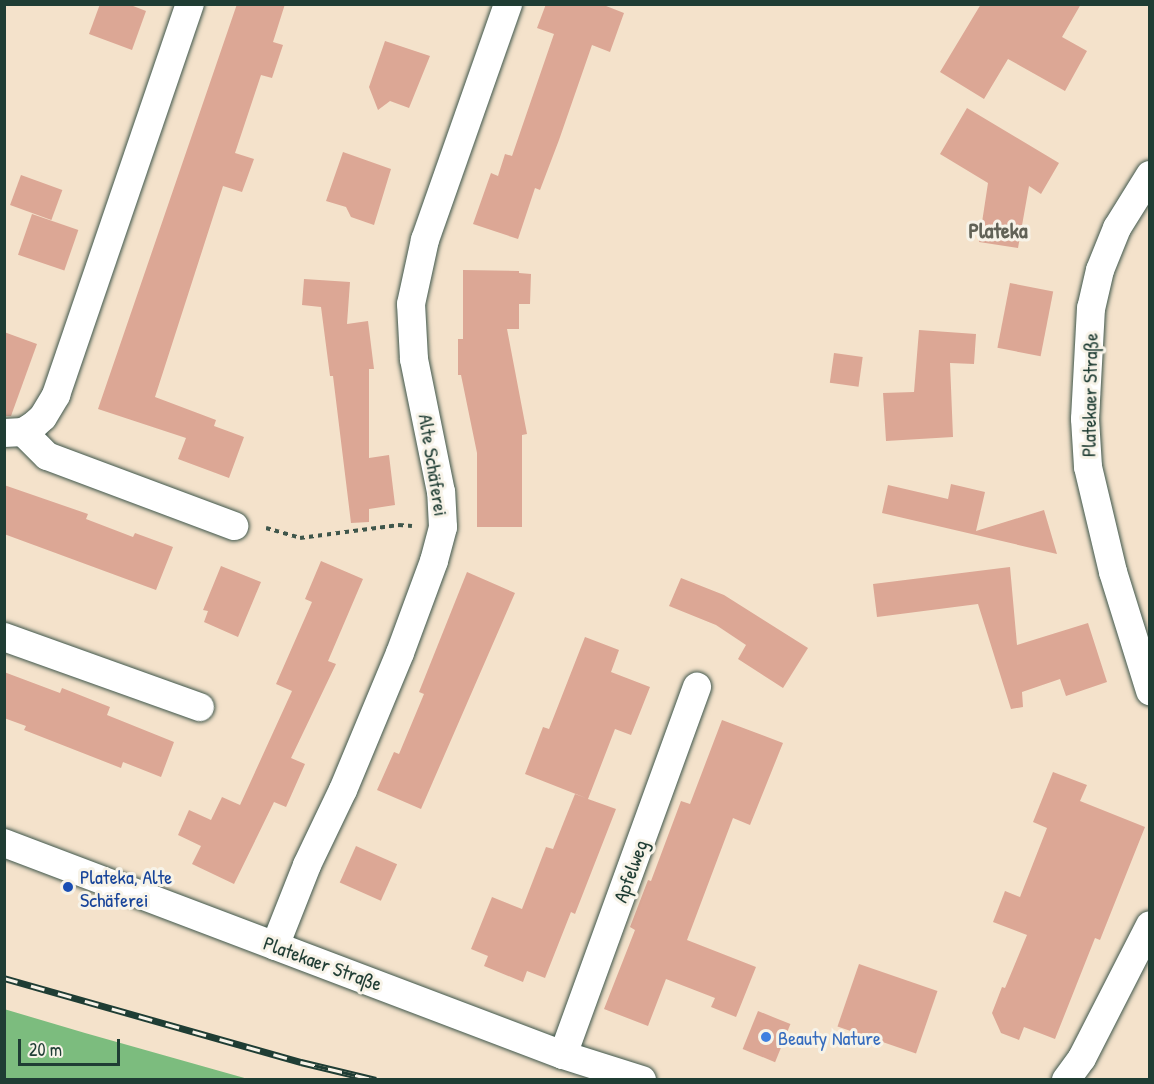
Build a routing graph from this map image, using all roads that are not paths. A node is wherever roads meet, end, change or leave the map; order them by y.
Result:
1 (190, 4) edge
2 (508, 4) edge
3 (1149, 175) edge
4 (14, 432) edge
5 (234, 526) road end
6 (4, 637) edge
7 (696, 687) dead end
8 (1149, 692) edge
9 (200, 707) dead end
10 (4, 843) edge
11 (1149, 925) edge
12 (275, 946) junction
13 (563, 1055) junction
14 (642, 1080) edge
15 (1066, 1080) edge

1 - 4 street
2 - 12 street, Alte Schäferei
3 - 8 street, Platekaer Straße
4 - 5 street
6 - 9 street
7 - 13 street, Apfelweg
10 - 12 street, Platekaer Straße
11 - 15 street
12 - 13 street, Platekaer Straße
13 - 14 street, Platekaer Straße

